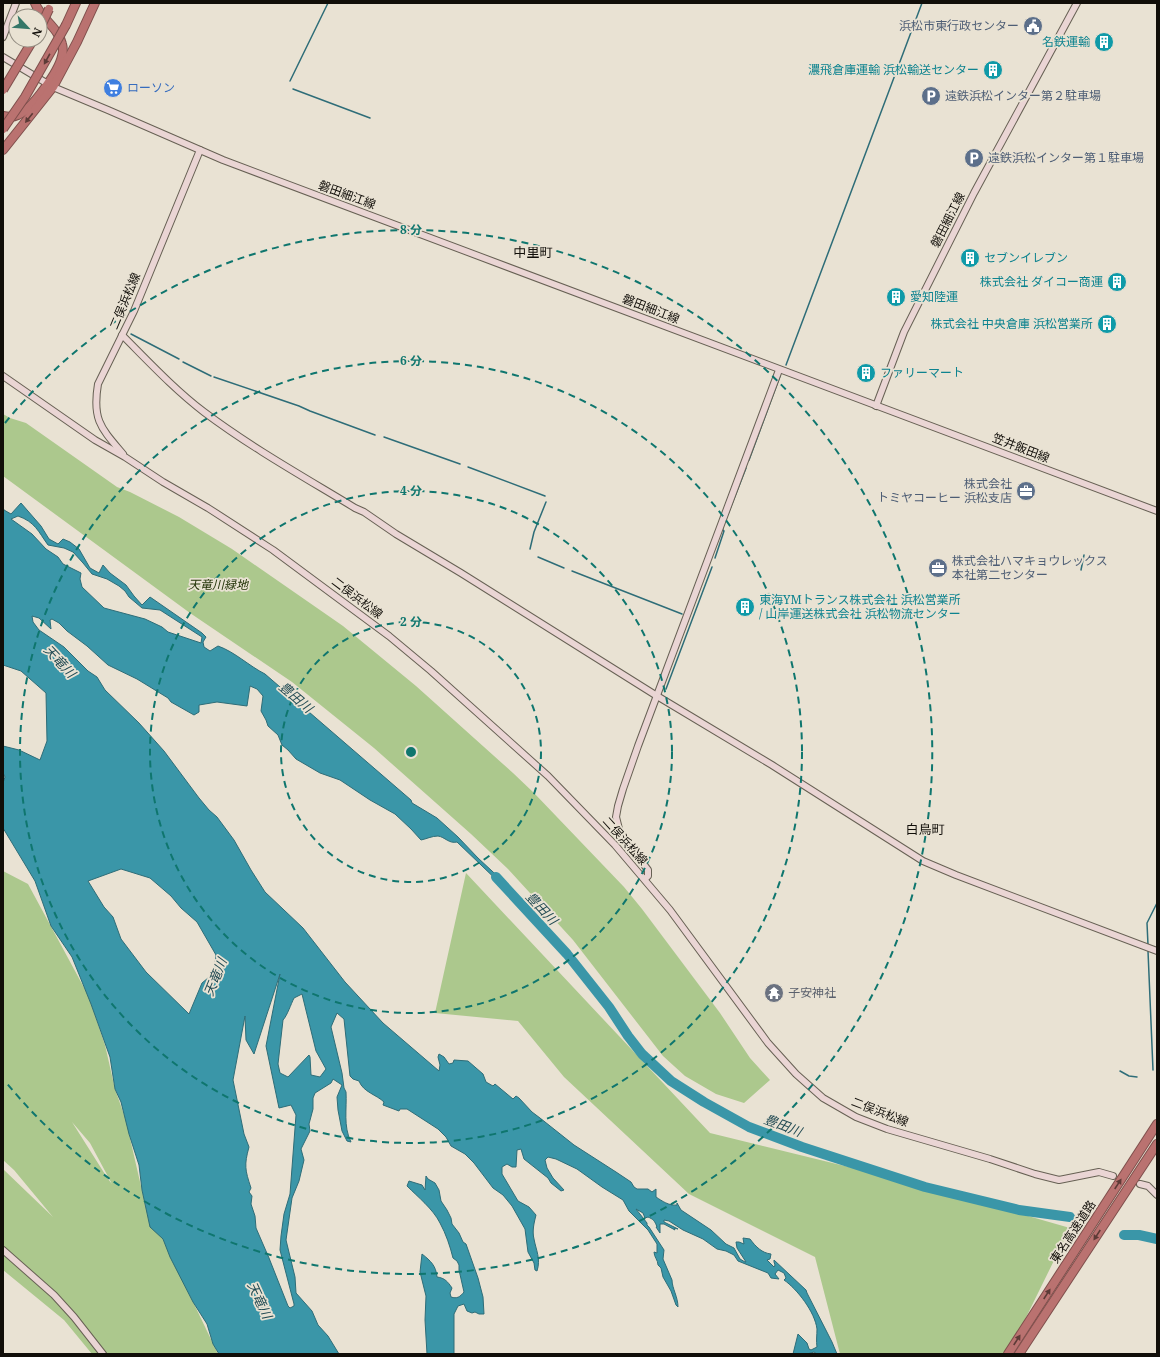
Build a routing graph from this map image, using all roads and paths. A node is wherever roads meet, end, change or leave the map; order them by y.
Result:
1 (16, 3) edge
2 (35, 3) edge
3 (76, 3) edge
4 (95, 3) edge
5 (1077, 3) edge
6 (3, 36) edge
7 (28, 48) edge
8 (3, 57) edge
9 (50, 86) junction
10 (3, 90) edge
11 (3, 116) edge
12 (3, 129) edge
13 (3, 150) edge
14 (200, 150) junction
15 (122, 335) junction
16 (779, 370) junction
17 (3, 376) edge
18 (876, 406) junction
19 (125, 457) junction
20 (1157, 511) edge
21 (657, 696) junction
22 (645, 879) junction
23 (1155, 950) edge
24 (1157, 1124) edge
25 (1157, 1144) edge
26 (1113, 1176) dead end
27 (1140, 1184) dead end
28 (1157, 1195) edge
29 (3, 1250) edge
30 (103, 1354) edge
31 (1008, 1354) edge
32 (1019, 1354) edge

1 - 6 main road
2 - 9 highway
3 -> 12 highway, bridge
4 - 9 highway
5 - 18 main road, 磐田細江線
7 - 10 highway, bridge
8 - 9 main road, 磐田細江線
9 - 11 highway
9 -> 13 highway
9 - 14 main road, 磐田細江線
14 - 15 main road, 二俣浜松線
14 - 16 main road, 磐田細江線
15 - 19 main road, 二俣浜松線
15 - 21 main road
16 - 18 main road, 磐田細江線
16 - 21 main road
17 - 19 main road, 二俣浜松線
18 - 20 main road, 笠井飯田線
19 - 22 main road, 二俣浜松線
21 - 22 main road
21 - 23 main road
22 - 26 main road, 二俣浜松線
31 -> 24 highway, 東名高速道路
25 -> 32 highway, 東名高速道路
27 - 28 main road
29 - 30 main road

